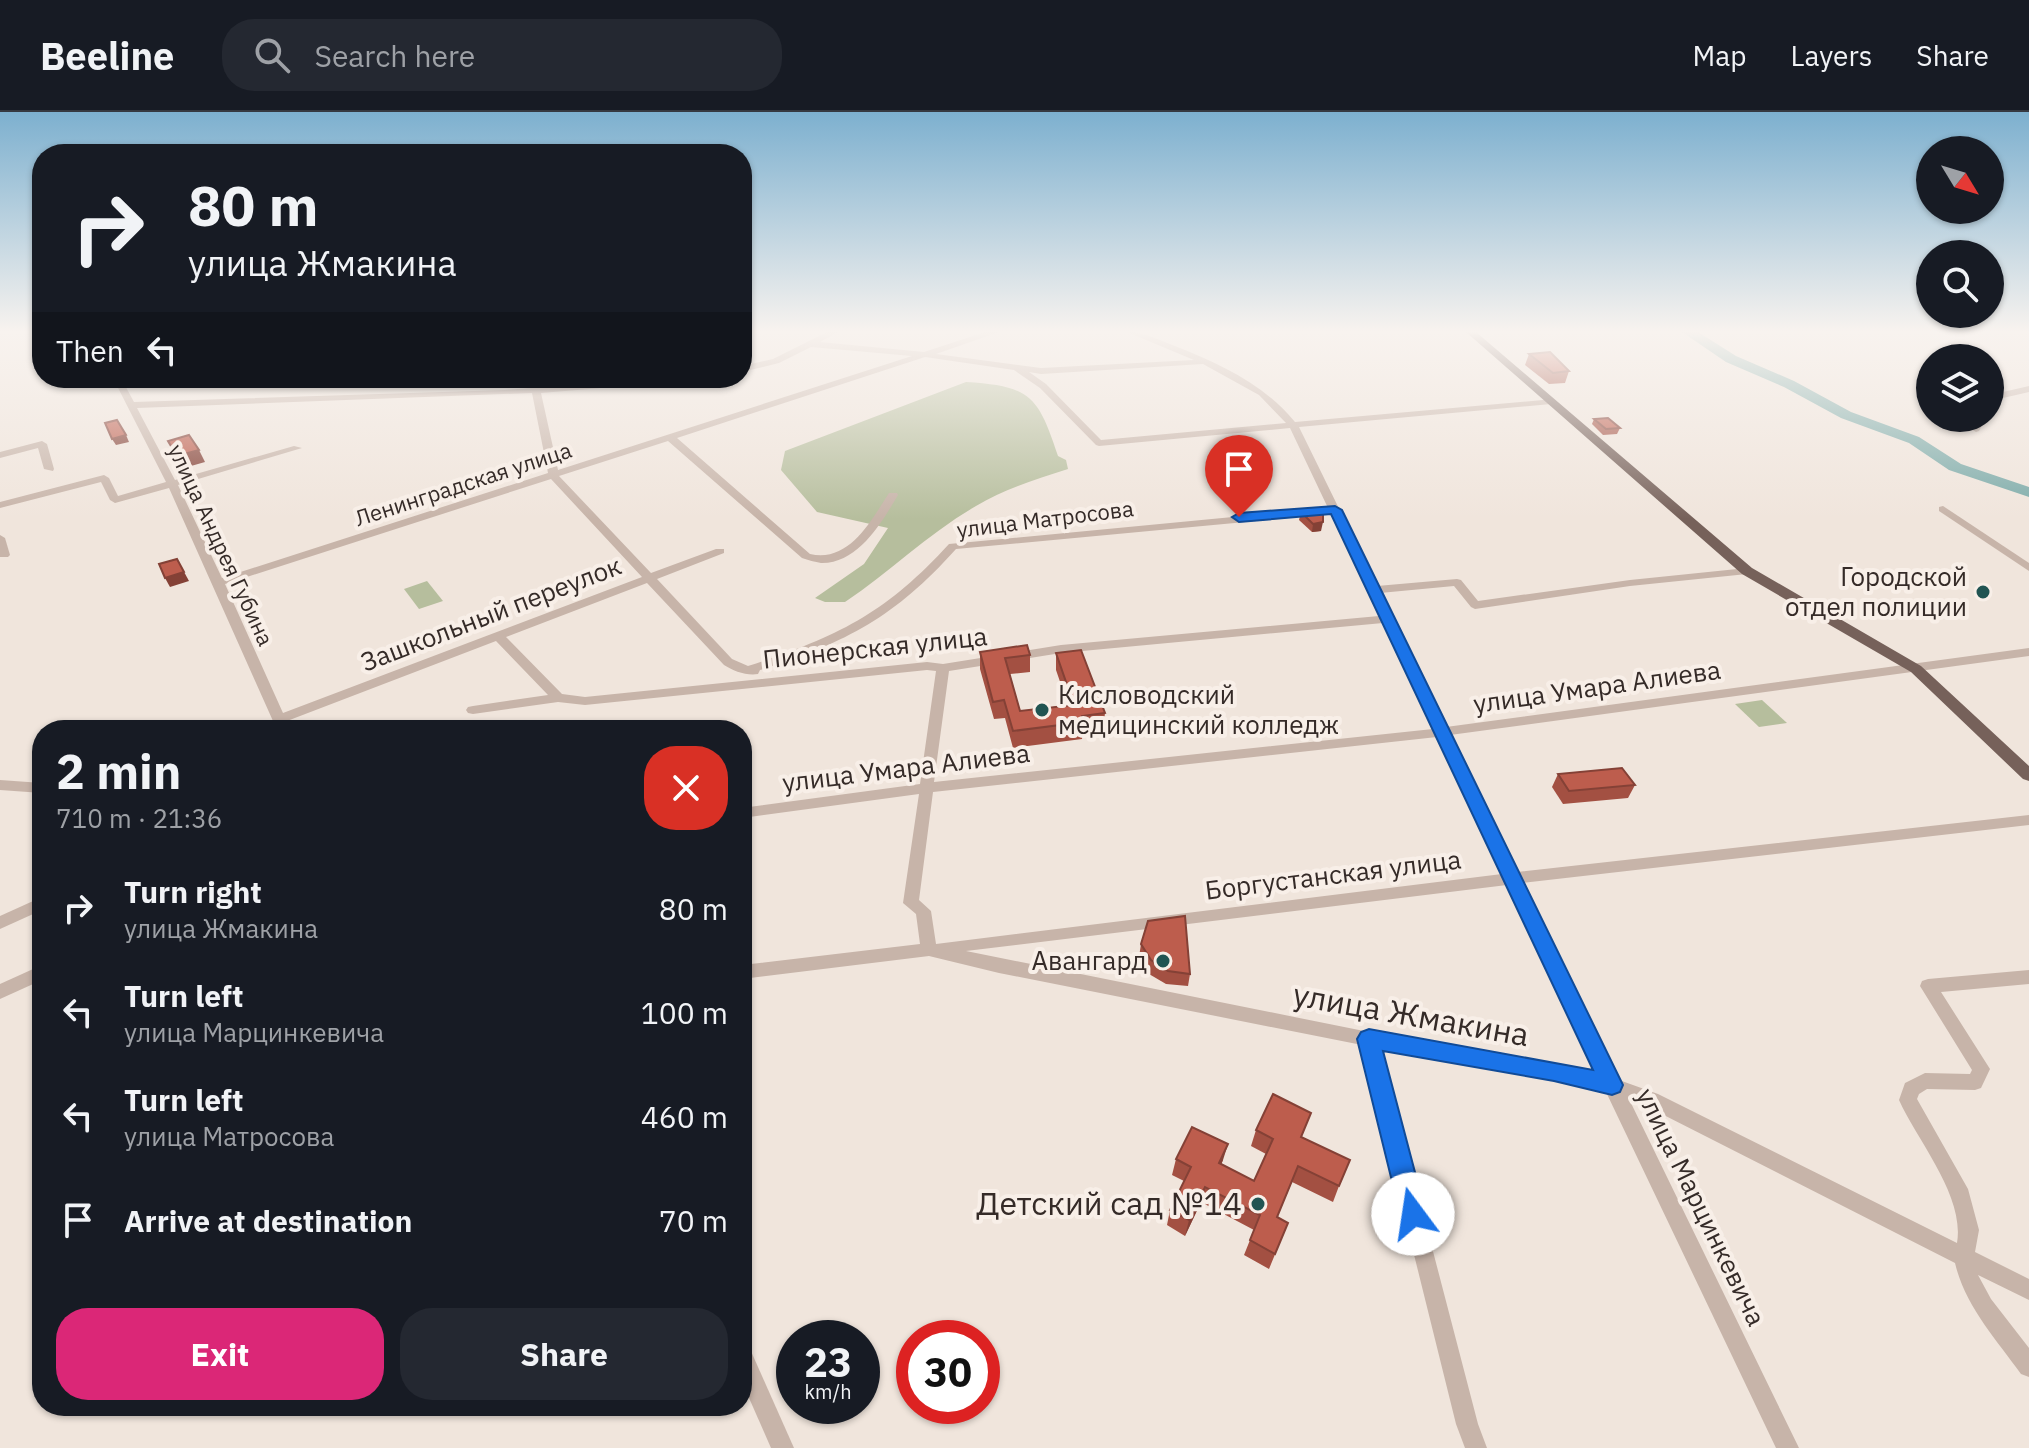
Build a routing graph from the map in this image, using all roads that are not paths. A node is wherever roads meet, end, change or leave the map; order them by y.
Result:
1 (125, 394) edge
2 (440, 394) edge
3 (538, 394) edge
4 (805, 394) edge
5 (1051, 394) edge
6 (1260, 394) edge
7 (1543, 394) edge
8 (1551, 401) junction
9 (130, 405) junction
10 (1293, 425) junction
11 (671, 438) junction
12 (297, 448) dead end
13 (0, 455) edge
14 (49, 469) dead end
15 (554, 476) junction
16 (173, 484) junction
17 (893, 495) dead end
18 (0, 505) edge
19 (1943, 509) dead end
20 (1335, 510) junction
21 (0, 538) edge
22 (720, 551) dead end
23 (4, 555) dead end
24 (2029, 568) edge
25 (1747, 571) junction
26 (649, 577) junction
27 (217, 583) junction
28 (1374, 590) junction
29 (1388, 619) junction
30 (498, 635) junction
31 (2029, 652) edge
32 (943, 668) junction
33 (1916, 669) junction
34 (748, 670) junction
35 (834, 675) junction
36 (558, 698) junction
37 (473, 710) dead end
38 (280, 720) edge
39 (292, 720) edge
40 (1443, 732) junction
41 (2029, 775) edge
42 (0, 785) edge
43 (32, 787) edge
44 (926, 788) junction
45 (752, 812) edge
46 (2029, 820) edge
47 (1514, 878) junction
48 (32, 908) edge
49 (0, 923) edge
50 (929, 949) junction
51 (752, 971) edge
52 (32, 977) edge
53 (2029, 977) edge
54 (0, 992) edge
55 (1369, 1039) junction
56 (1612, 1085) junction
57 (1964, 1259) junction
58 (2029, 1290) edge
59 (2029, 1366) edge
60 (752, 1379) edge
61 (783, 1448) edge
62 (1476, 1448) edge
63 (1788, 1448) edge

1 - 9 street, улица Андрея Губина
2 - 9 street
3 - 15 street
4 - 11 street, Ленинградская улица
5 - 10 street
6 - 10 street, улица Марцинкевича
7 - 8 main road
8 - 10 street
8 - 25 main road
9 - 16 street, улица Андрея Губина
10 - 20 street, улица Марцинкевича
11 - 15 street, Ленинградская улица
11 - 17 street
12 - 16 street
13 - 14 street
15 - 26 street
15 - 27 street, Ленинградская улица
16 - 18 street
16 - 27 street, улица Андрея Губина
19 - 24 street
20 - 28 street, улица Марцинкевича
20 - 34 street, улица Матросова
21 - 23 street
22 - 26 street, Зашкольный переулок
25 - 28 street
25 - 33 main road
26 - 30 street, Зашкольный переулок
26 - 34 street
27 - 38 street, улица Андрея Губина
28 - 29 street, улица Марцинкевича
29 - 32 street, Пионерская улица
29 - 40 street, улица Марцинкевича
30 - 36 street
30 - 39 street, Зашкольный переулок
31 - 33 street, улица Умара Алиева
32 - 35 street, Пионерская улица
32 - 44 street
33 - 40 street, улица Умара Алиева
33 - 41 main road
34 - 35 street
35 - 36 street, Пионерская улица
36 - 37 street, Пионерская улица
40 - 44 street, улица Умара Алиева
40 - 47 street, улица Марцинкевича
42 - 43 street
44 - 45 street, улица Умара Алиева
44 - 50 street
46 - 47 street, Боргустанская улица
47 - 50 street, Боргустанская улица
47 - 56 street, улица Марцинкевича
48 - 49 street
50 - 51 street, улица Жмакина
50 - 55 street, улица Жмакина
52 - 54 street
53 - 57 street
55 - 56 street, улица Жмакина
55 - 62 street
56 - 57 street, улица Жмакина
56 - 63 street, улица Марцинкевича
57 - 58 street, улица Жмакина
57 - 59 street
60 - 61 street

